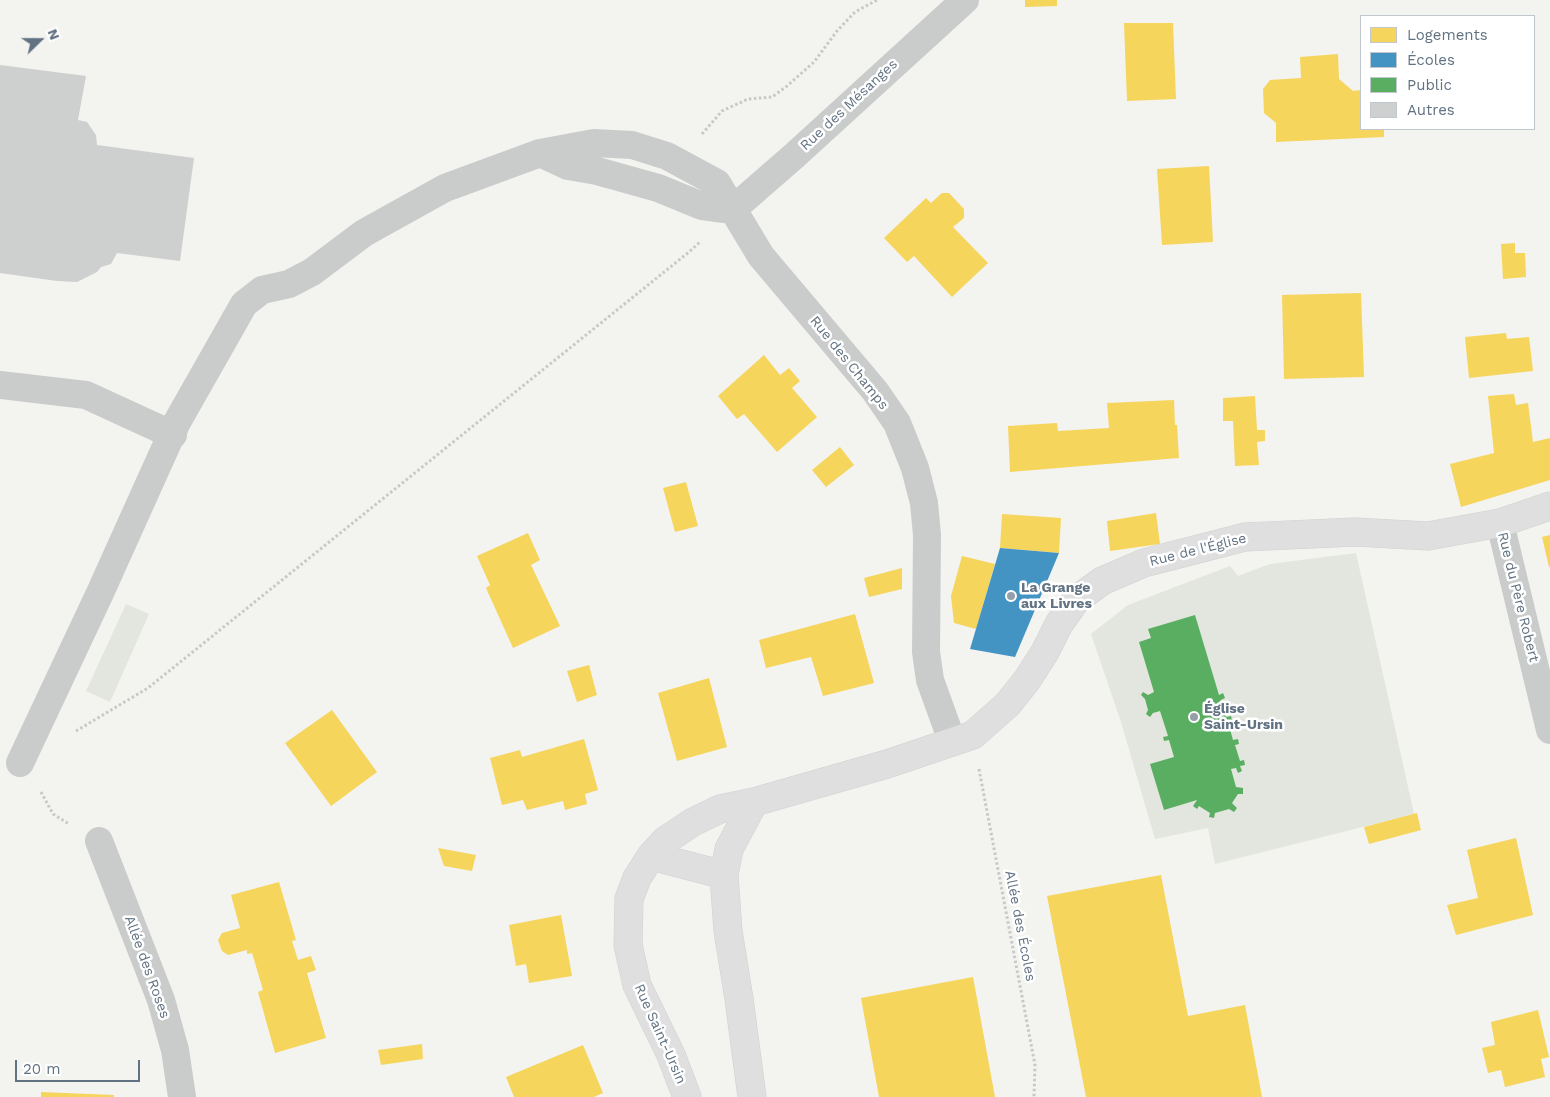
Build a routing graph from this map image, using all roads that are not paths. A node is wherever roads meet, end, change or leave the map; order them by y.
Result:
1 (964, 0) edge
2 (540, 153) junction
3 (732, 210) junction
4 (0, 385) edge
5 (173, 434) junction
6 (1550, 506) edge
7 (1500, 523) junction
8 (1550, 730) edge
9 (952, 741) junction
10 (20, 763) road end
11 (754, 802) junction
12 (99, 841) road end
13 (651, 856) junction
14 (724, 875) junction
15 (182, 1097) edge
16 (687, 1097) edge
17 (752, 1097) edge

1 - 3 street, Rue des Mésanges
2 - 3 street
2 - 3 street, Rue des Champs
2 - 5 street, Rue des Champs
3 - 9 street, Rue des Champs
4 - 5 street
5 - 10 street, Rue des Champs
6 - 7 street, Rue de l'Église
7 - 8 street, Rue du Père Robert
7 - 9 street, Rue de l'Église
9 - 11 street, Rue Saint-Ursin
11 - 13 street, Rue Saint-Ursin
11 - 14 street
12 - 15 street, Allée des Roses
13 - 14 street
13 - 16 street, Rue Saint-Ursin
14 - 17 street

